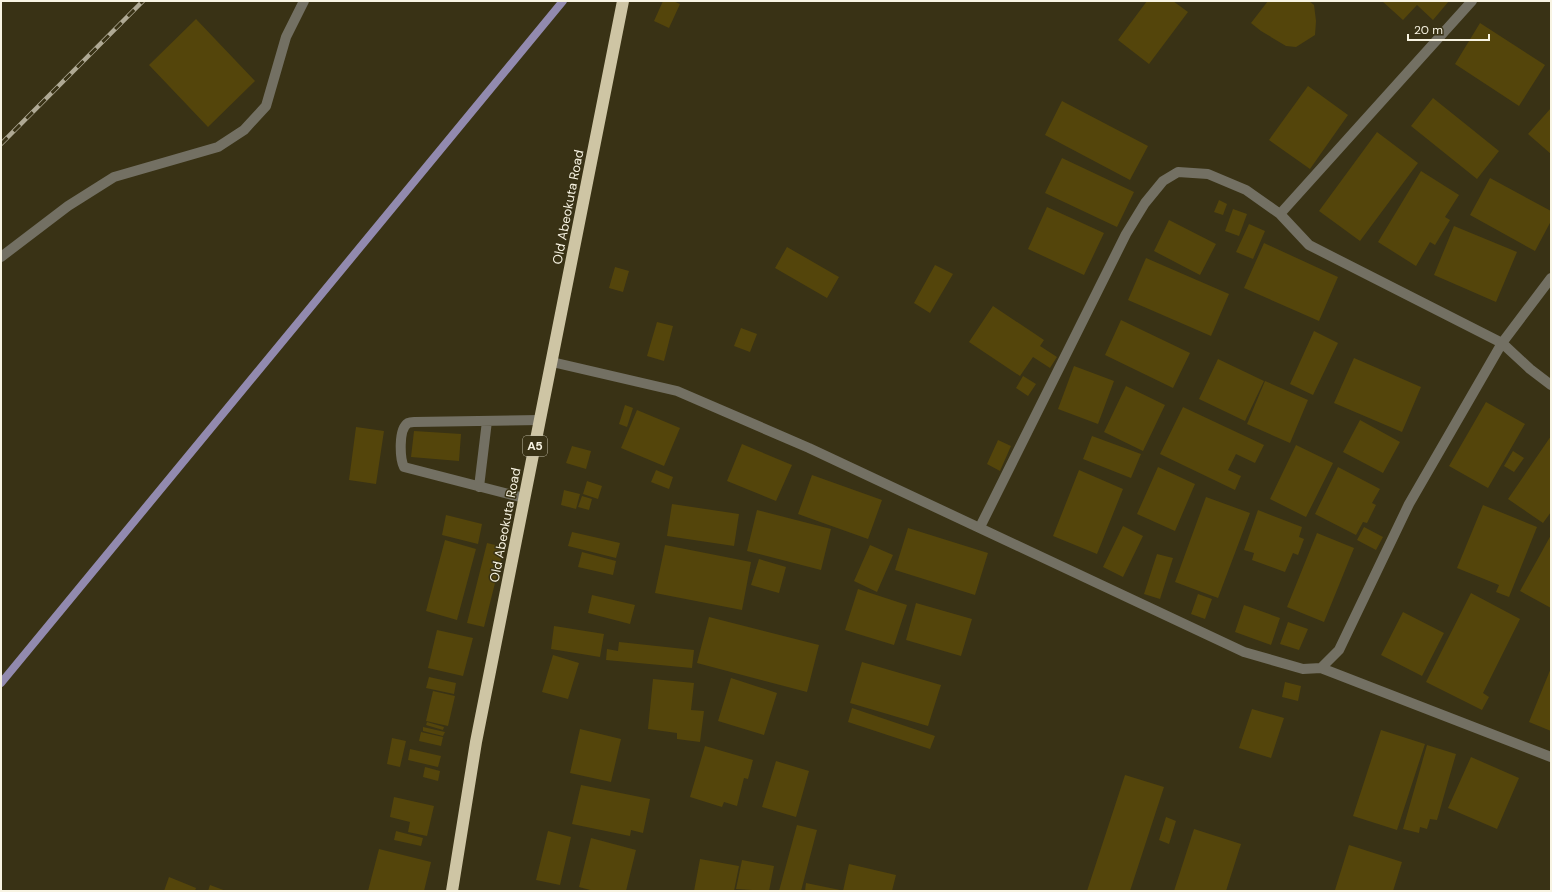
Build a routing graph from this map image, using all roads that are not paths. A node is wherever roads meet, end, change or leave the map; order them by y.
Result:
1 (304, 1) edge
2 (622, 1) edge
3 (1472, 1) edge
4 (1280, 214) junction
5 (1, 257) edge
6 (1551, 278) edge
7 (1502, 343) junction
8 (552, 362) junction
9 (1551, 384) edge
10 (540, 420) junction
11 (487, 421) junction
12 (479, 486) junction
13 (524, 498) junction
14 (980, 527) junction
15 (1321, 668) junction
16 (1551, 757) edge
17 (452, 891) edge

1 - 5 street
2 - 8 highway, Old Abeokuta Road / A5
3 - 4 street
4 - 7 street
4 - 14 street
6 - 7 street
7 - 9 street
7 - 15 street
8 - 10 highway, Old Abeokuta Road / A5
8 - 14 street
10 - 11 street
10 - 13 highway, Old Abeokuta Road / A5
11 - 12 street
11 - 12 street
12 - 13 street
13 - 17 highway, Old Abeokuta Road / A5
14 - 15 street
15 - 16 street

